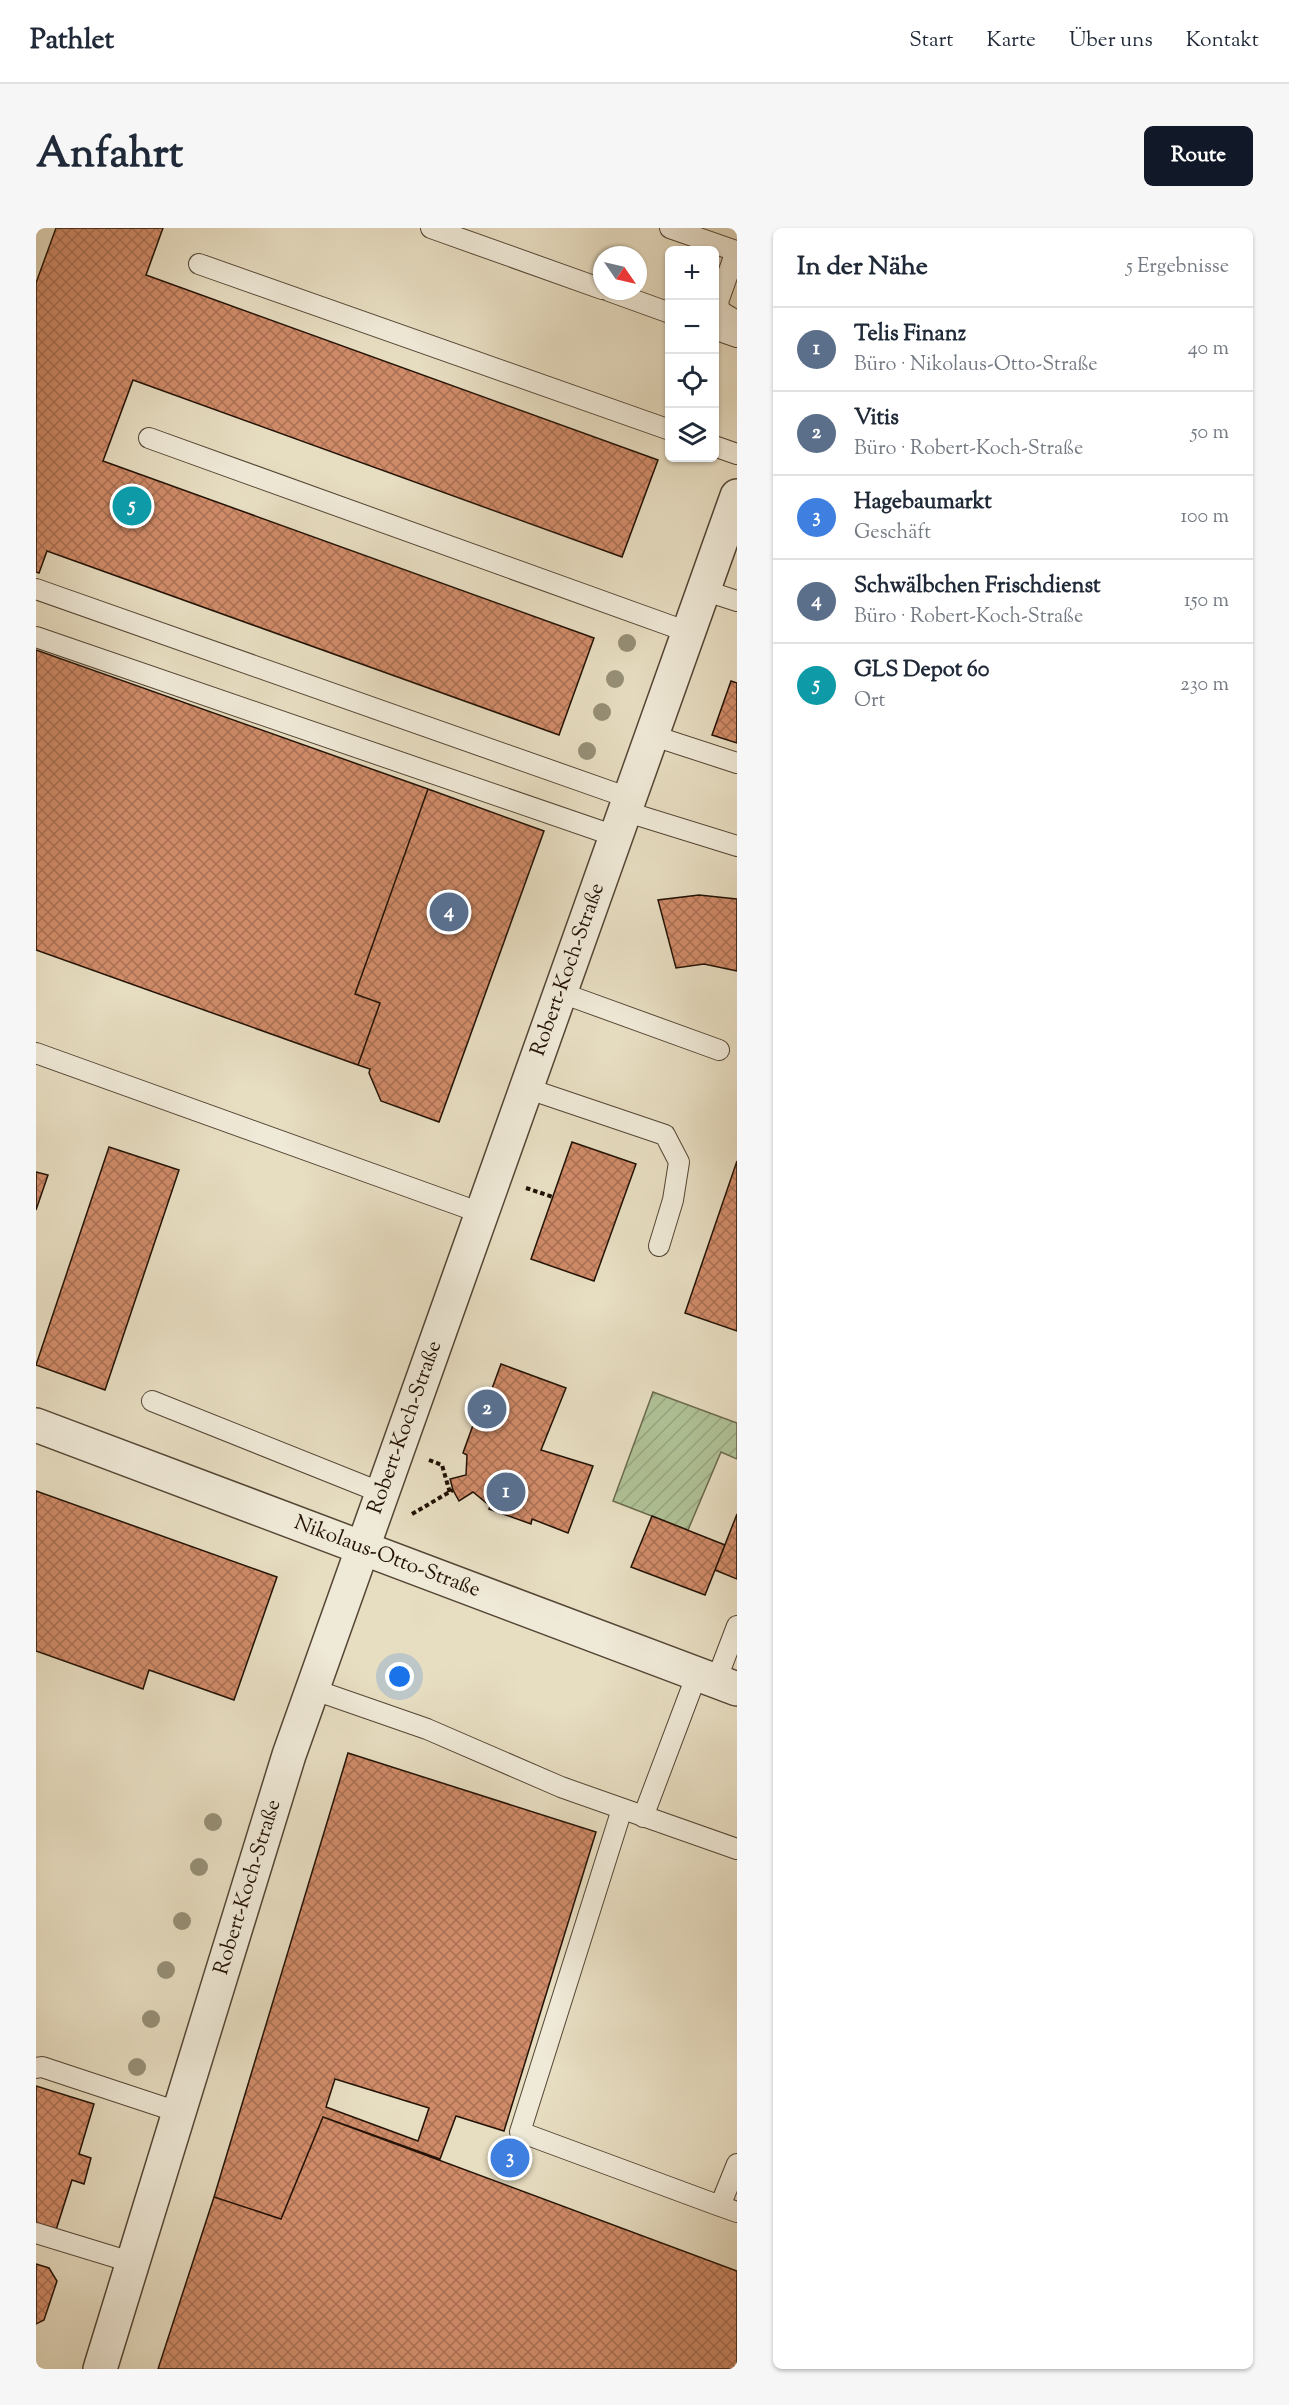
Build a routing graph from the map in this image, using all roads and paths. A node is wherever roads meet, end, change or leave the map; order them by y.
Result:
1 (431, 228) edge
2 (670, 228) edge
3 (199, 264) dead end
4 (593, 286) edge
5 (634, 300) edge
6 (665, 312) edge
7 (737, 321) edge
8 (719, 330) edge
9 (737, 337) edge
10 (665, 429) edge
11 (149, 438) dead end
12 (719, 448) edge
13 (737, 454) edge
14 (737, 495) edge
15 (36, 589) edge
16 (703, 590) junction
17 (737, 601) edge
18 (688, 632) junction
19 (36, 637) edge
20 (651, 735) junction
21 (737, 763) edge
22 (623, 815) junction
23 (737, 846) edge
24 (559, 992) junction
25 (719, 1050) dead end
26 (36, 1053) edge
27 (526, 1088) junction
28 (519, 1185) dead end
29 (553, 1197) dead end
30 (481, 1213) junction
31 (659, 1246) dead end
32 (152, 1401) dead end
33 (36, 1425) edge
34 (422, 1457) dead end
35 (382, 1493) junction
36 (412, 1514) dead end
37 (363, 1547) junction
38 (737, 1626) edge
39 (717, 1681) edge
40 (312, 1689) junction
41 (622, 1809) junction
42 (643, 1817) junction
43 (737, 1850) edge
44 (38, 2067) edge
45 (178, 2112) junction
46 (737, 2164) edge
47 (729, 2209) edge
48 (36, 2233) edge
49 (134, 2263) junction
50 (100, 2369) edge

1 - 4 lane
2 - 7 lane
3 - 10 lane
5 - 6 lane
8 - 9 lane
11 - 18 lane
12 - 13 lane
14 - 16 street, Robert-Koch-Straße
15 - 22 lane
16 - 17 lane
16 - 18 street, Robert-Koch-Straße
18 - 20 street, Robert-Koch-Straße
19 - 22 lane
20 - 21 lane
20 - 22 street, Robert-Koch-Straße
22 - 23 lane
22 - 24 street, Robert-Koch-Straße
24 - 25 lane
24 - 27 street, Robert-Koch-Straße
26 - 30 lane
27 - 30 street, Robert-Koch-Straße
27 - 31 lane
28 - 29 path
30 - 35 street, Robert-Koch-Straße
32 - 35 lane
33 - 37 street, Nikolaus-Otto-Straße
34 - 36 path
35 - 37 street, Robert-Koch-Straße
37 - 39 street, Nikolaus-Otto-Straße
37 - 40 street, Robert-Koch-Straße
38 - 39 lane
39 - 42 lane
40 - 41 lane
40 - 45 street, Robert-Koch-Straße
41 - 42 lane
41 - 47 lane
42 - 43 lane
44 - 45 lane
45 - 49 street, Robert-Koch-Straße
46 - 47 lane
48 - 49 lane
49 - 50 street, Robert-Koch-Straße

